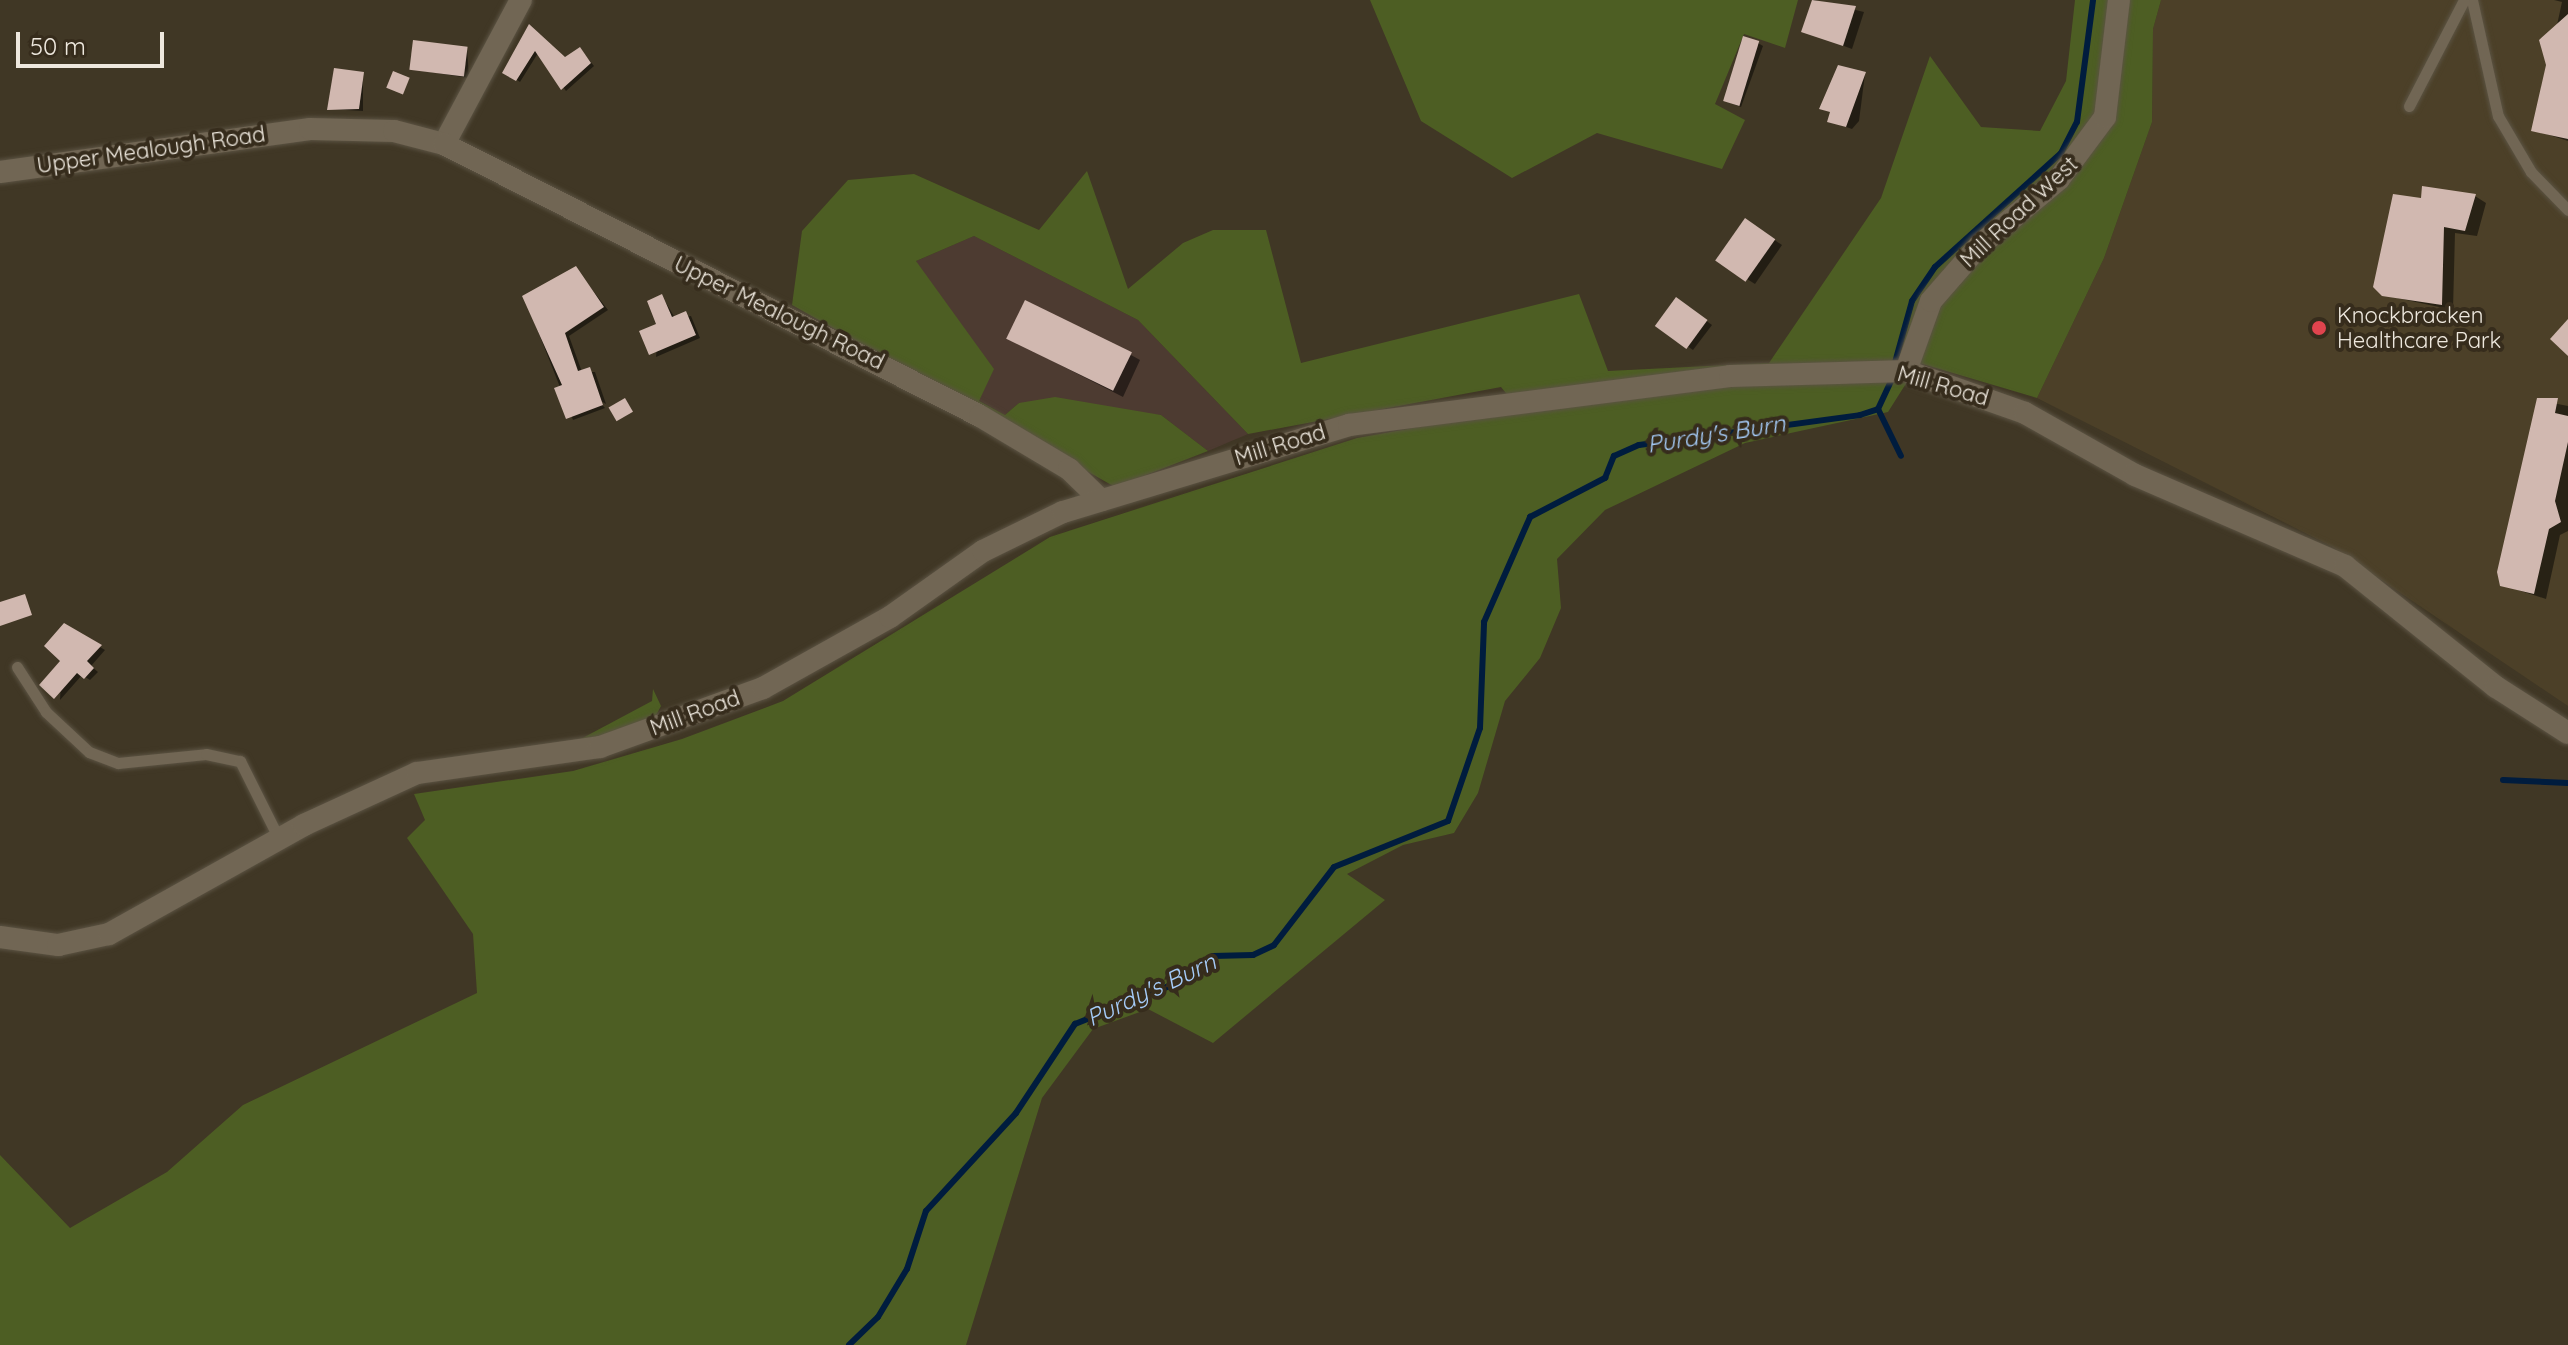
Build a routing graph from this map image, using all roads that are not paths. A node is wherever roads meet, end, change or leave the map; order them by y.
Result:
1 (521, 0) edge
2 (2119, 0) edge
3 (2464, 0) edge
4 (2472, 0) edge
5 (2409, 106) dead end
6 (444, 144) junction
7 (0, 172) edge
8 (2568, 210) edge
9 (1906, 371) junction
10 (1101, 500) junction
11 (17, 667) dead end
12 (2568, 733) edge
13 (279, 839) junction
14 (0, 937) edge

1 - 6 street
2 - 9 street, Mill Road West
3 - 5 lane
4 - 8 lane
6 - 7 street, Upper Mealough Road
6 - 10 street, Upper Mealough Road
9 - 10 street, Mill Road
9 - 12 street, Mill Road
10 - 13 street, Mill Road
11 - 13 lane
13 - 14 street, Mill Road

